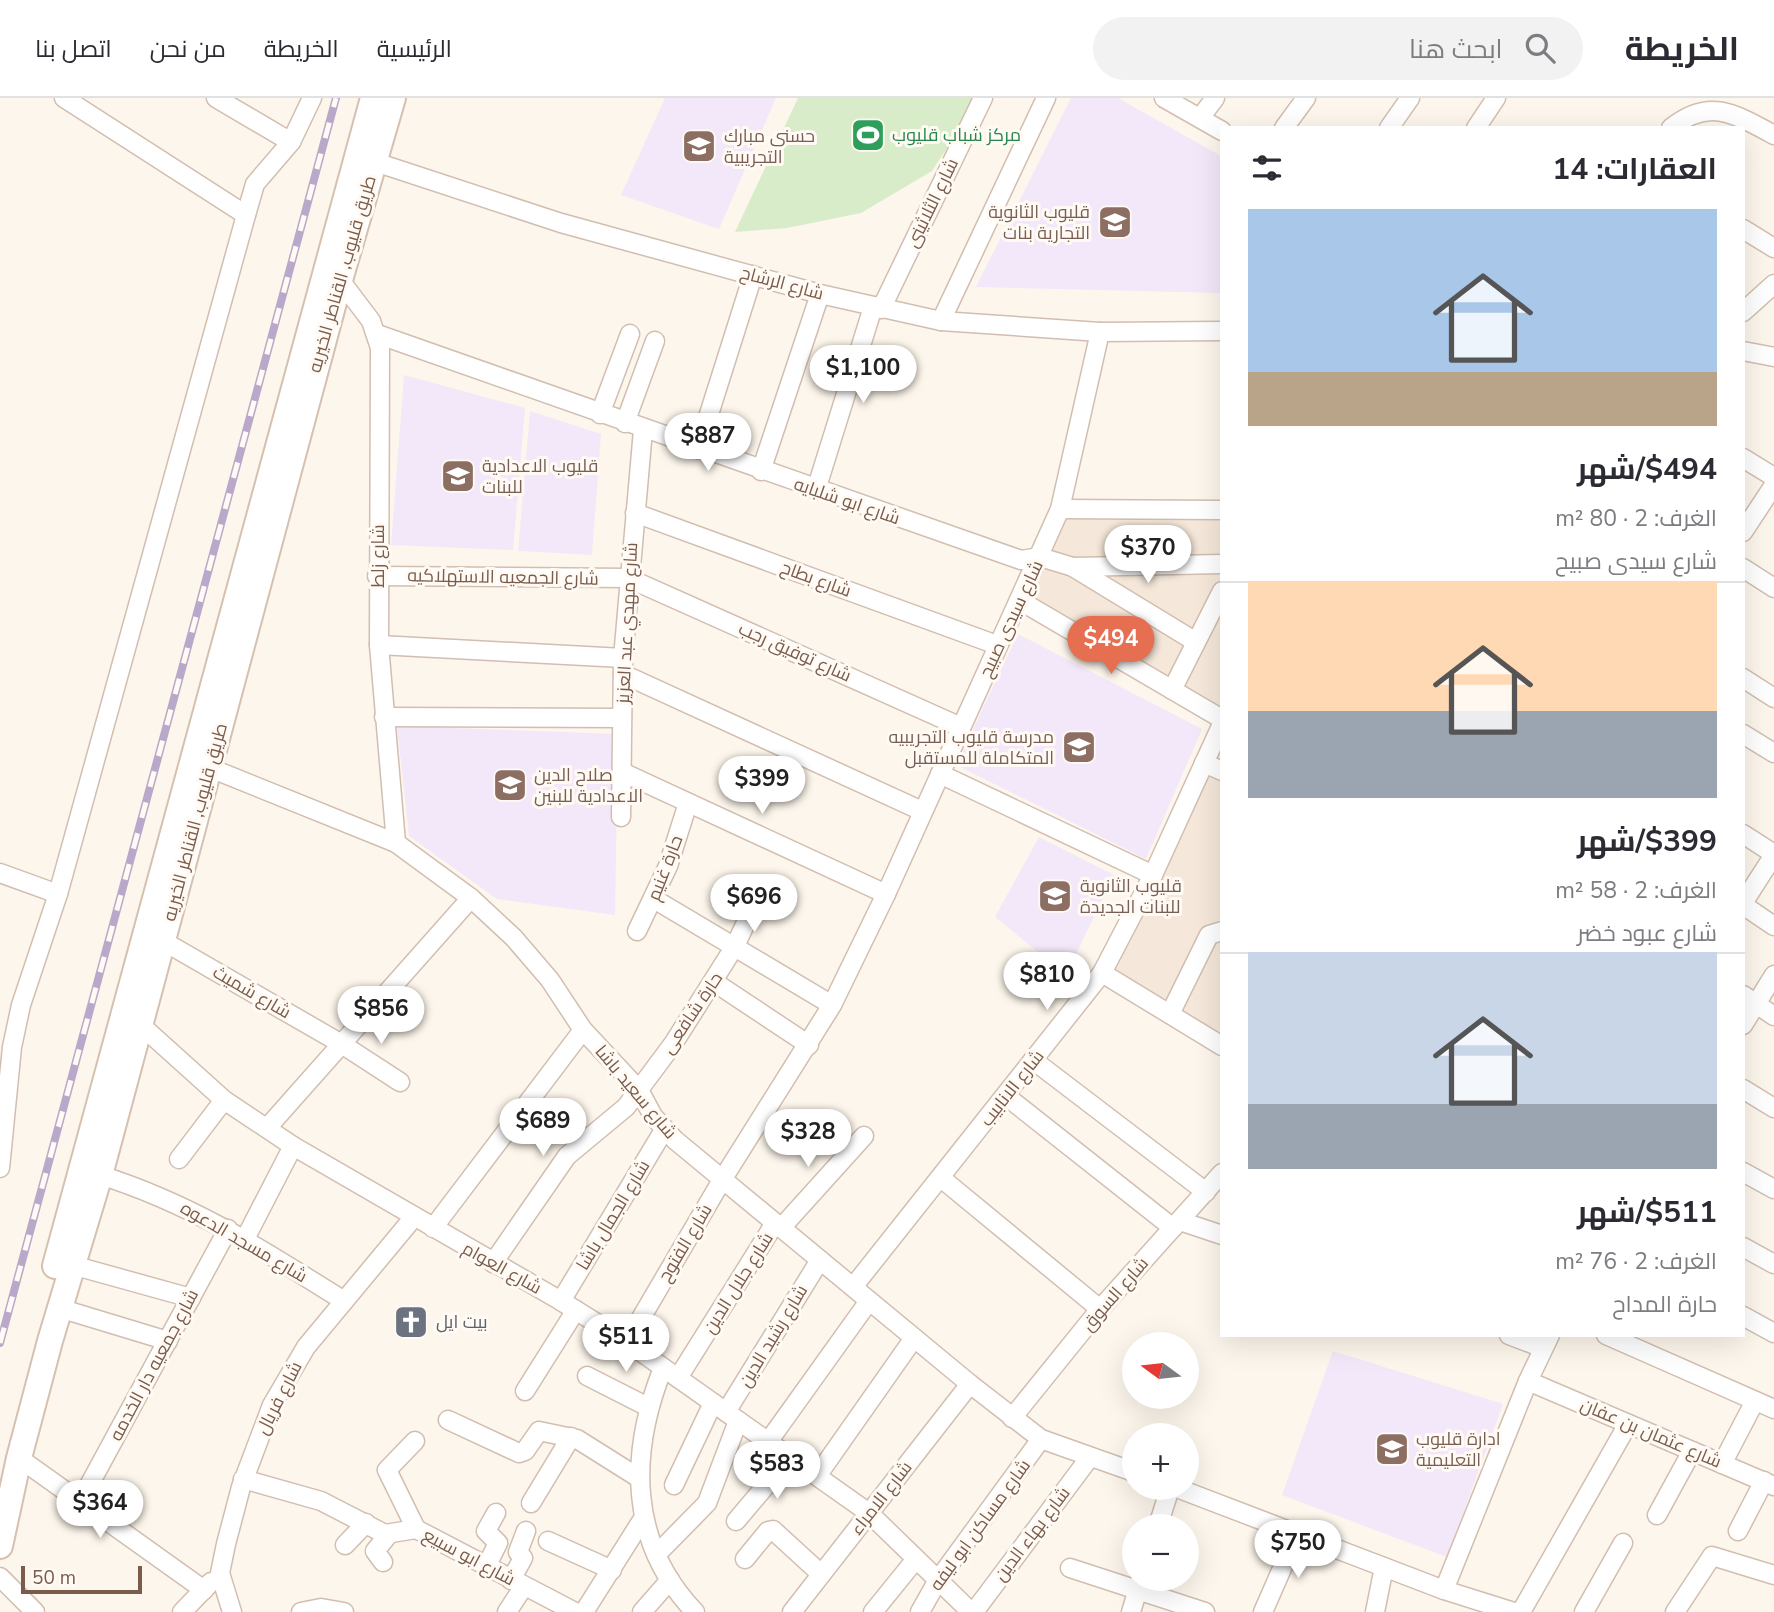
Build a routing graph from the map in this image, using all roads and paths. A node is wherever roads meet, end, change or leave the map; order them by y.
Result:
1 (64, 98) edge
2 (216, 98) edge
3 (312, 98) edge
4 (373, 98) edge
5 (393, 98) edge
6 (983, 98) edge
7 (1046, 98) edge
8 (1164, 98) edge
9 (1215, 98) edge
10 (1306, 98) edge
11 (1410, 98) edge
12 (1496, 98) edge
13 (1200, 118) junction
14 (1285, 126) edge
15 (1390, 126) edge
16 (1477, 126) edge
17 (1673, 126) edge
18 (1220, 130) edge
19 (1774, 135) edge
20 (291, 142) junction
21 (365, 158) junction
22 (246, 215) junction
23 (1745, 230) edge
24 (1774, 248) edge
25 (753, 275) junction
26 (340, 280) junction
27 (1774, 284) edge
28 (820, 294) junction
29 (877, 308) junction
30 (1745, 310) edge
31 (941, 321) junction
32 (1220, 331) edge
33 (1100, 332) junction
34 (377, 334) junction
35 (630, 334) dead end
36 (655, 341) dead end
37 (1745, 351) edge
38 (1774, 357) edge
39 (600, 414) junction
40 (625, 423) junction
41 (643, 430) junction
42 (698, 449) junction
43 (1745, 459) edge
44 (761, 471) junction
45 (1774, 477) edge
46 (1774, 485) edge
47 (816, 490) junction
48 (1060, 509) junction
49 (1220, 510) edge
50 (635, 513) junction
51 (1745, 529) edge
52 (1040, 557) junction
53 (1220, 564) edge
54 (1073, 566) junction
55 (1745, 569) edge
56 (377, 576) junction
57 (628, 578) junction
58 (1774, 587) edge
59 (1220, 595) edge
60 (1019, 600) junction
61 (1196, 642) junction
62 (379, 645) junction
63 (997, 645) junction
64 (623, 666) junction
65 (1745, 679) edge
66 (1172, 690) junction
67 (1774, 698) edge
68 (384, 717) junction
69 (622, 718) junction
70 (1220, 720) edge
71 (1220, 726) edge
72 (961, 727) junction
73 (1745, 735) edge
74 (1774, 753) edge
75 (1204, 763) junction
76 (210, 768) junction
77 (1220, 770) edge
78 (622, 772) junction
79 (940, 774) junction
80 (688, 803) junction
81 (922, 811) junction
82 (621, 817) dead end
83 (1745, 835) edge
84 (396, 843) junction
85 (1774, 855) edge
86 (0, 873) edge
87 (1153, 875) junction
88 (58, 894) junction
89 (886, 894) junction
90 (758, 895) dead end
91 (471, 898) junction
92 (654, 899) junction
93 (1745, 901) edge
94 (1745, 905) edge
95 (1774, 926) edge
96 (637, 931) dead end
97 (1220, 932) edge
98 (163, 941) junction
99 (736, 946) junction
100 (1102, 973) junction
101 (1774, 975) edge
102 (714, 982) junction
103 (1749, 1000) edge
104 (832, 1005) junction
105 (1170, 1014) junction
106 (1774, 1016) edge
107 (132, 1017) junction
108 (583, 1030) junction
109 (340, 1043) junction
110 (1220, 1044) edge
111 (809, 1045) junction
112 (1032, 1060) junction
113 (400, 1082) dead end
114 (639, 1090) junction
115 (1745, 1090) edge
116 (1006, 1096) junction
117 (224, 1100) junction
118 (1774, 1108) edge
119 (267, 1128) junction
120 (664, 1130) junction
121 (864, 1136) dead end
122 (293, 1146) junction
123 (1, 1159) edge
124 (179, 1159) dead end
125 (1745, 1173) edge
126 (100, 1175) junction
127 (1220, 1175) edge
128 (942, 1178) junction
129 (722, 1180) junction
130 (1774, 1189) edge
131 (1206, 1192) junction
132 (414, 1217) junction
133 (1177, 1224) junction
134 (778, 1225) junction
135 (433, 1228) junction
136 (228, 1229) junction
137 (1220, 1235) edge
138 (245, 1239) junction
139 (1745, 1248) edge
140 (820, 1260) junction
141 (493, 1263) junction
142 (1774, 1264) edge
143 (72, 1265) junction
144 (853, 1287) junction
145 (191, 1298) junction
146 (344, 1301) junction
147 (869, 1301) junction
148 (569, 1305) junction
149 (59, 1308) junction
150 (1100, 1308) junction
151 (1745, 1318) edge
152 (1774, 1333) edge
153 (1521, 1337) edge
154 (1610, 1337) edge
155 (914, 1338) junction
156 (168, 1341) junction
157 (1546, 1341) edge
158 (627, 1342) junction
159 (671, 1373) junction
160 (587, 1376) dead end
161 (1528, 1381) junction
162 (970, 1384) junction
163 (525, 1391) dead end
164 (1755, 1401) junction
165 (648, 1407) junction
166 (1774, 1409) edge
167 (726, 1412) junction
168 (1012, 1418) junction
169 (448, 1420) dead end
170 (1628, 1424) junction
171 (571, 1437) junction
172 (1041, 1439) junction
173 (415, 1441) dead end
174 (768, 1441) junction
175 (1692, 1451) junction
176 (790, 1457) junction
177 (1090, 1457) junction
178 (9, 1463) edge
179 (1722, 1464) junction
180 (1122, 1468) edge
181 (817, 1476) junction
182 (639, 1478) junction
183 (243, 1479) junction
184 (1769, 1483) edge
185 (674, 1485) dead end
186 (1199, 1496) edge
187 (80, 1502) junction
188 (531, 1503) dead end
189 (496, 1513) dead end
190 (869, 1513) junction
191 (1657, 1515) dead end
192 (645, 1517) junction
193 (736, 1521) dead end
194 (366, 1523) junction
195 (416, 1529) junction
196 (526, 1531) dead end
197 (1738, 1531) dead end
198 (1298, 1532) junction
199 (389, 1534) junction
200 (548, 1541) dead end
201 (1623, 1543) dead end
202 (345, 1545) dead end
203 (0, 1546) edge
204 (657, 1554) junction
205 (745, 1559) dead end
206 (916, 1559) junction
207 (383, 1562) dead end
208 (486, 1567) junction
209 (1384, 1567) junction
210 (1070, 1568) dead end
211 (612, 1570) junction
212 (220, 1573) junction
213 (821, 1574) junction
214 (1774, 1575) edge
215 (0, 1577) edge
216 (670, 1580) junction
217 (938, 1580) junction
218 (1122, 1580) edge
219 (517, 1583) junction
220 (204, 1590) junction
221 (1444, 1590) junction
222 (1138, 1591) edge
223 (1156, 1591) edge
224 (692, 1611) edge
225 (796, 1611) edge
226 (35, 1612) edge
227 (182, 1612) edge
228 (232, 1612) edge
229 (301, 1612) edge
230 (344, 1612) edge
231 (507, 1612) edge
232 (575, 1612) edge
233 (584, 1612) edge
234 (642, 1612) edge
235 (873, 1612) edge
236 (920, 1612) edge
237 (972, 1612) edge
238 (1131, 1612) edge
239 (1205, 1612) edge
240 (1263, 1612) edge
241 (1375, 1612) edge
242 (1514, 1612) edge
243 (1521, 1612) edge
244 (1584, 1612) edge
245 (1675, 1612) edge

1 - 22 street
2 - 20 street
3 - 20 street
4 - 21 main road, طريق قليوب, القناطر الخيريه
5 - 21 main road, طريق قليوب, القناطر الخيريه
6 - 29 street, شارع الثلاثينى
7 - 31 street
8 - 13 street
9 - 13 street
10 - 14 street
11 - 15 street
12 - 16 street
13 - 18 street
17 - 19 street
20 - 22 street
21 - 25 street, شارع الرشاح
21 - 26 main road, طريق قليوب, القناطر الخيريه
21 - 107 main road, طريق قليوب, القناطر الخيريه
22 - 88 street
23 - 24 street
25 - 28 street, شارع الرشاح
25 - 42 street
26 - 34 street, شارع زلط
26 - 76 main road, طريق قليوب, القناطر الخيريه
27 - 30 street
28 - 29 street, شارع الرشاح
28 - 44 street
29 - 31 street, شارع الرشاح
29 - 47 street, شارع الثلاثينى
31 - 33 street, شارع الرشاح
32 - 33 street, شارع الرشاح
33 - 48 street, شارع سيدى صبيح
34 - 39 street, شارع ابو شلبايه
34 - 56 street, شارع زلط
35 - 39 street
36 - 40 street
37 - 38 street
39 - 40 street, شارع ابو شلبايه
40 - 41 street, شارع ابو شلبايه
41 - 42 street, شارع ابو شلبايه
41 - 50 street, شارع مهدي عبد العزيز
42 - 44 street, شارع ابو شلبايه
43 - 45 street
44 - 47 street, شارع ابو شلبايه
46 - 51 street
47 - 52 street, شارع ابو شلبايه
48 - 49 street
48 - 52 street, شارع سيدى صبيح
50 - 57 street, شارع مهدي عبد العزيز
50 - 63 street, شارع بطاح
52 - 54 street, شارع ابو شلبايه
52 - 60 street, شارع سيدى صبيح
53 - 54 street
54 - 61 street
55 - 58 street
56 - 57 street, شارع الجمعيه الاستهلاكيه
56 - 62 street, شارع زلط
57 - 64 street, شارع مهدي عبد العزيز
57 - 72 street, شارع توفيق رجب
59 - 61 street
60 - 63 street, شارع سيدى صبيح
60 - 66 street
61 - 66 street
62 - 64 street
62 - 68 street, شارع زلط
63 - 72 street, شارع سيدى صبيح
64 - 69 street, شارع مهدي عبد العزيز
64 - 81 street
65 - 67 street
66 - 70 street
68 - 69 street
68 - 84 street, شارع زلط
69 - 78 street, شارع مهدي عبد العزيز
71 - 75 street, شارع الانابيب
72 - 79 street, شارع سيدى صبيح
73 - 74 street
75 - 77 street
75 - 87 street, شارع الانابيب
76 - 84 street, شارع سعيد باشا
76 - 98 main road, طريق قليوب, القناطر الخيريه
78 - 80 street
78 - 82 street, شارع مهدي عبد العزيز
79 - 81 street, شارع سيدى صبيح
79 - 87 street
80 - 89 street
80 - 92 street, حارة غنيم
81 - 89 street, شارع سيدى صبيح
83 - 85 street
84 - 91 street, شارع سعيد باشا
85 - 93 street
86 - 88 street
87 - 100 street, شارع الانابيب
88 - 123 street
89 - 104 street, شارع سيدى صبيح
90 - 99 street, حارة شافعى
91 - 108 street, شارع سعيد باشا
91 - 109 street
92 - 96 street, حارة غنيم
92 - 99 street
94 - 95 street
97 - 105 street
98 - 107 main road, طريق قليوب, القناطر الخيريه
98 - 109 street, شارع شميث
99 - 102 street, حارة شافعى
99 - 104 street
100 - 105 street
100 - 112 street, شارع الانابيب
101 - 103 street
102 - 111 street
102 - 114 street, حارة شافعى
103 - 106 street
104 - 111 street, شارع سيدى صبيح
105 - 110 street
107 - 117 street, شارع العوام
107 - 126 main road, طريق قليوب, القناطر الخيريه
107 - 178 main road, طريق قليوب, القناطر الخيريه
108 - 114 street, شارع سعيد باشا
108 - 135 street
109 - 113 street, شارع شميث
109 - 119 street
111 - 129 street, شارع الفتوح
112 - 116 street, شارع الانابيب
112 - 131 street
114 - 120 street, شارع سعيد باشا
114 - 141 street, حارة شافعى
115 - 118 street
116 - 128 street, شارع الانابيب
116 - 133 street
117 - 119 street, شارع العوام
117 - 124 street
119 - 122 street, شارع العوام
120 - 129 street, شارع سعيد باشا
120 - 148 street, شارع الجمال باشا
121 - 134 street, شارع جلال الدين
122 - 132 street, شارع العوام
122 - 138 street
125 - 130 street
126 - 136 street, شارع مسجد الدعوه
126 - 143 main road, طريق قليوب, القناطر الخيريه
127 - 131 street, شارع السوق
128 - 144 street, شارع الانابيب
128 - 150 street
129 - 134 street, شارع سعيد باشا
129 - 158 street, شارع الفتوح
131 - 133 street, شارع السوق
132 - 135 street, شارع العوام
132 - 146 street, شارع فريال
133 - 137 street
133 - 150 street, شارع السوق
134 - 140 street, شارع سعيد باشا
134 - 159 street, شارع جلال الدين
135 - 141 street, شارع العوام
136 - 138 street, شارع مسجد الدعوه
136 - 145 street, شارع جمعيه دار الخدمه
138 - 146 street, شارع مسجد الدعوه
139 - 142 street
140 - 144 street, شارع سعيد باشا
140 - 167 street, شارع رشيد الدين
141 - 148 street, شارع العوام
143 - 145 street
143 - 149 main road, طريق قليوب, القناطر الخيريه
144 - 147 street, شارع سعيد باشا
145 - 156 street, شارع جمعيه دار الخدمه
146 - 183 street, شارع فريال
147 - 155 street, شارع سعيد باشا
147 - 174 street
148 - 158 street, شارع العوام
148 - 163 street, شارع الجمال باشا
149 - 156 street
149 - 178 main road, طريق قليوب, القناطر الخيريه
150 - 168 street, شارع السوق
151 - 152 street
153 - 157 street
154 - 164 street
155 - 162 street, شارع سعيد باشا
155 - 181 street
156 - 187 street, شارع جمعيه دار الخدمه
157 - 161 street
158 - 159 street, شارع العوام
159 - 165 street, شارع جلال الدين
159 - 167 street, شارع العوام
160 - 165 street
161 - 170 street, شارع عثمان بن عفان
161 - 221 street
162 - 168 street, شارع سعيد باشا
162 - 190 street, شارع الامراء
164 - 166 street
164 - 179 street
165 - 182 street, شارع جلال الدين
167 - 174 street, شارع العوام
167 - 185 street
167 - 204 street
168 - 172 street, شارع سعيد باشا
169 - 171 street
170 - 175 street, شارع عثمان بن عفان
170 - 243 street
171 - 182 street
171 - 188 street
172 - 177 street, شارع سعيد باشا
172 - 217 street, شارع مساكن ابو ليفه
173 - 195 street
174 - 176 street, شارع العوام
175 - 179 street, شارع عثمان بن عفان
175 - 191 street
176 - 181 street, شارع العوام
176 - 193 street
177 - 180 street, شارع سعيد باشا
177 - 237 street, شارع بهاء الدين
178 - 187 street
178 - 203 main road, طريق قليوب, القناطر الخيريه
179 - 184 street, شارع عثمان بن عفان
181 - 190 street, شارع العوام
182 - 192 street, شارع جلال الدين
183 - 194 street
183 - 212 street, شارع فريال
184 - 197 street
186 - 198 street
187 - 220 street
189 - 208 street
190 - 206 street, شارع العوام
190 - 213 street, شارع الامراء
192 - 204 street, شارع جلال الدين
192 - 211 street
194 - 199 street
194 - 202 street
195 - 199 street, شارع ابو سبيع
195 - 208 street, شارع ابو سبيع
196 - 219 street
198 - 209 street
198 - 240 street
199 - 207 street
200 - 211 street
201 - 244 street
204 - 216 street, شارع جلال الدين
205 - 213 street
206 - 217 street, شارع العوام
206 - 235 street
208 - 219 street, شارع ابو سبيع
209 - 221 street
209 - 241 street
210 - 218 street
211 - 233 street
212 - 220 street
212 - 228 street
213 - 225 street, شارع الامراء
214 - 245 street
215 - 226 street
216 - 224 street, شارع جلال الدين
216 - 234 street
217 - 236 street, شارع مساكن ابو ليفه
217 - 237 street, شارع العوام
219 - 231 street
219 - 232 street, شارع ابو سبيع
220 - 227 street
221 - 242 street
222 - 238 street
223 - 239 street
229 - 230 street

